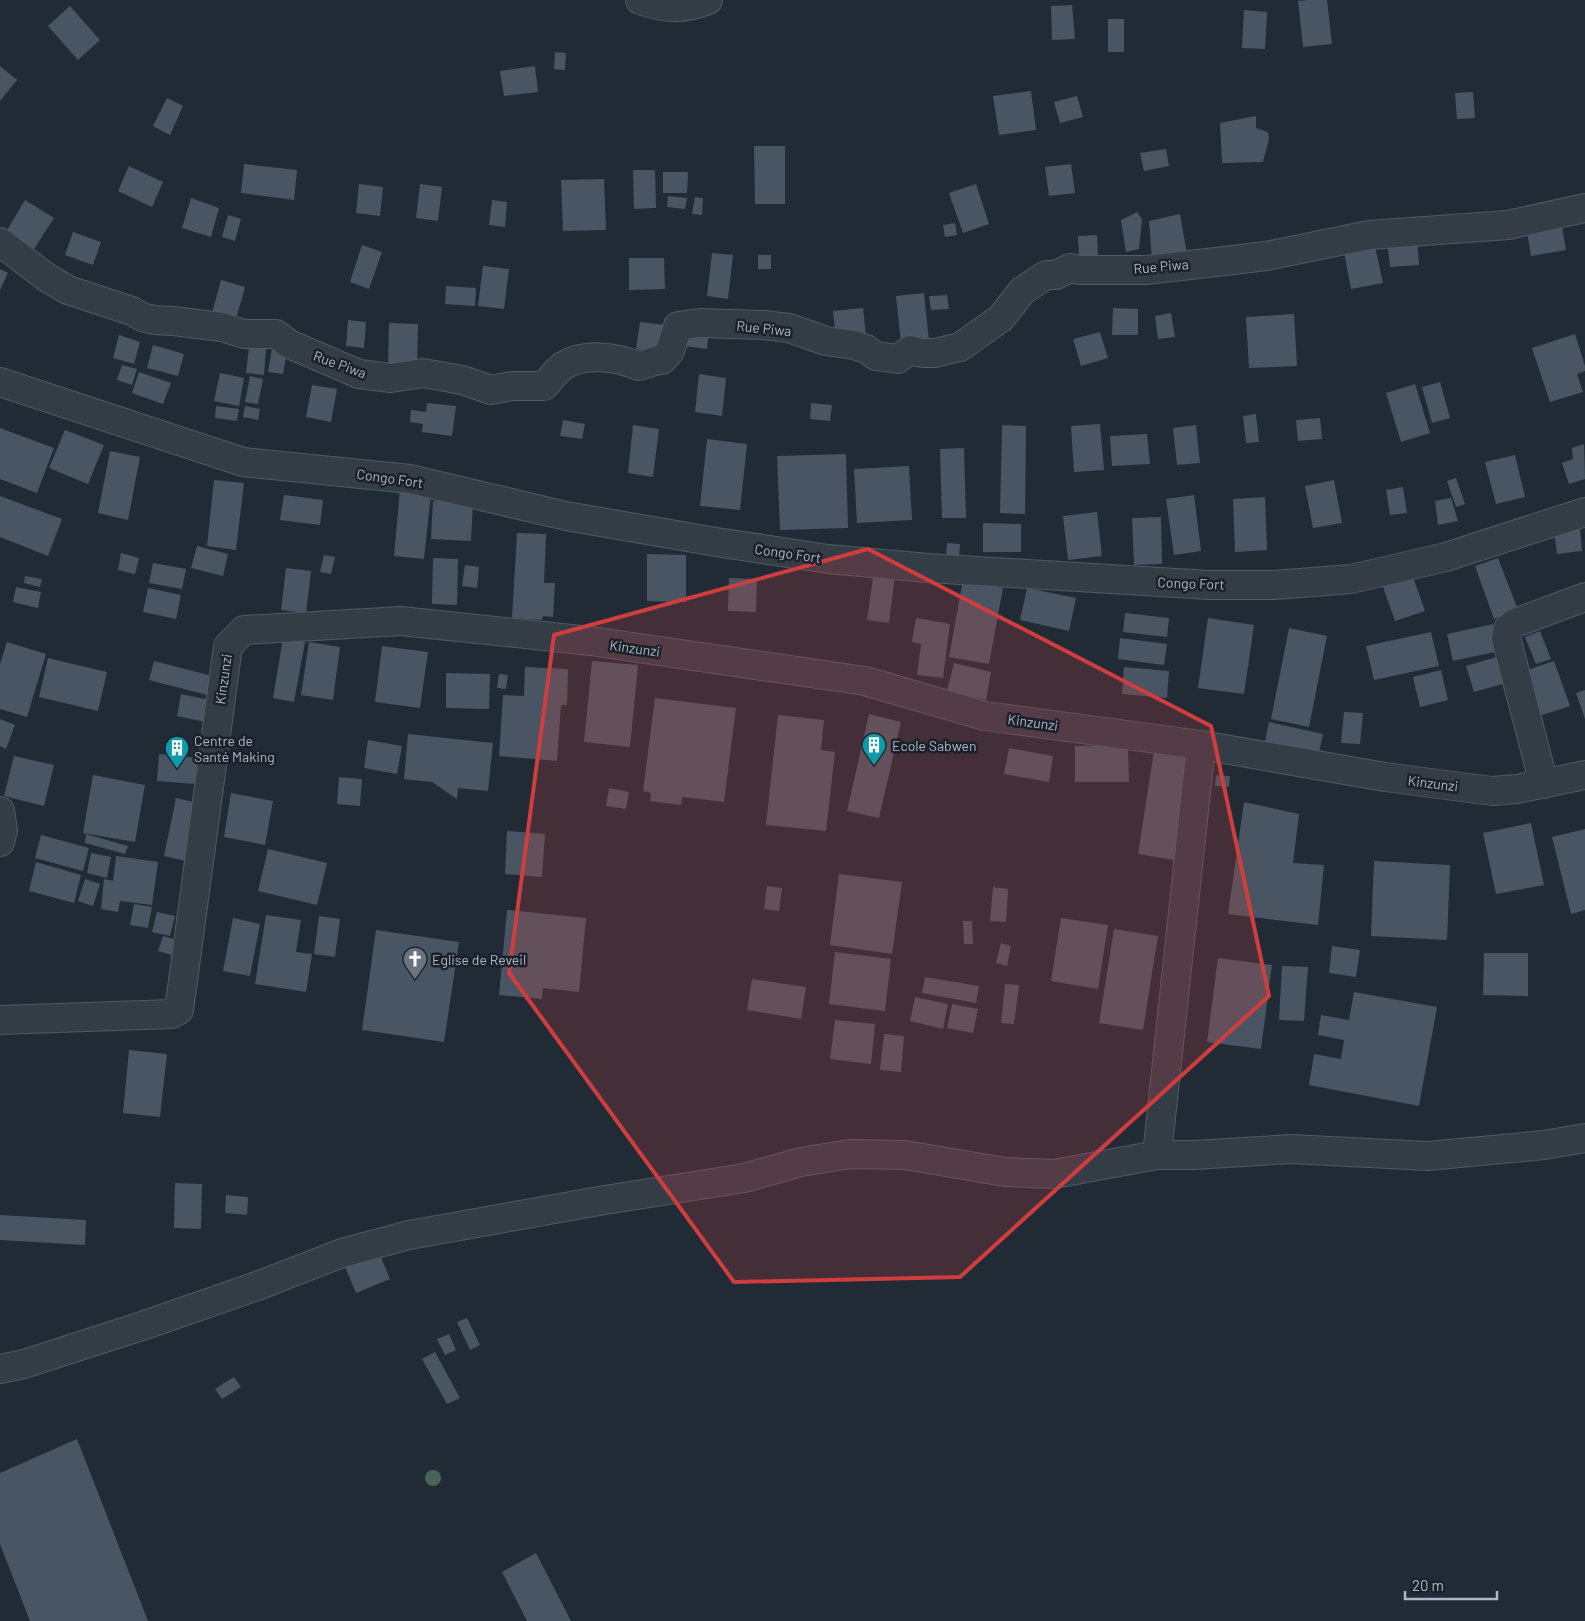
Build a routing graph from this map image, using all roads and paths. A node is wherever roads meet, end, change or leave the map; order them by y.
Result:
1 (640, 0) edge
2 (708, 0) edge
3 (1585, 208) edge
4 (0, 242) edge
5 (0, 382) edge
6 (1585, 512) edge
7 (1585, 597) edge
8 (1201, 745) junction
9 (1585, 775) edge
10 (1544, 784) junction
11 (0, 811) edge
12 (0, 842) edge
13 (0, 1020) edge
14 (1585, 1138) edge
15 (1157, 1154) junction
16 (0, 1368) edge

1 - 2 street
3 - 4 street, Rue Piwa
5 - 6 street, Congo Fort
7 - 10 street
8 - 10 street, Kinzunzi
8 - 13 street, Kinzunzi
8 - 15 street
9 - 10 street, Kinzunzi
11 - 12 street
14 - 15 street
15 - 16 street

